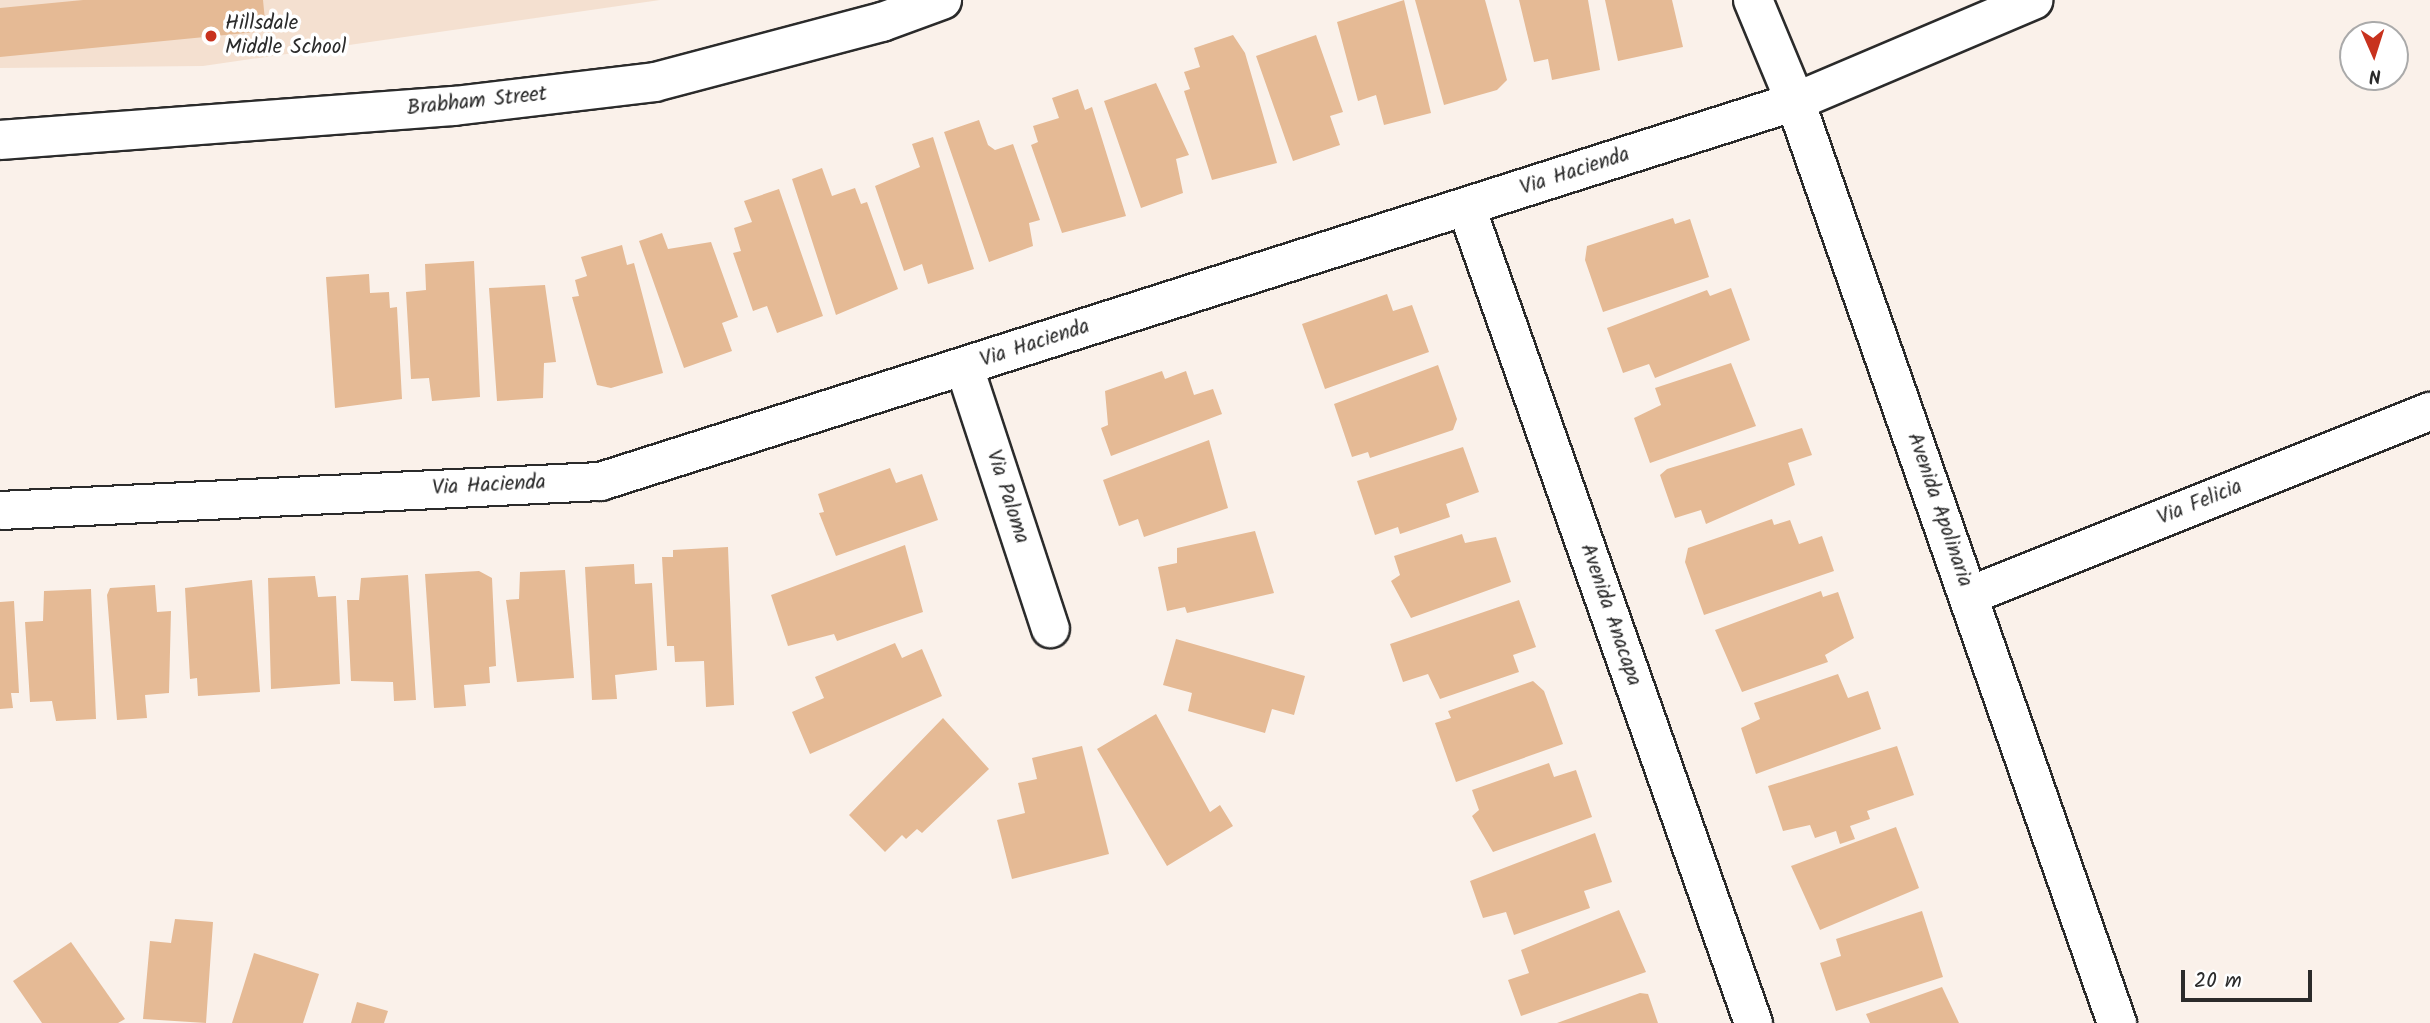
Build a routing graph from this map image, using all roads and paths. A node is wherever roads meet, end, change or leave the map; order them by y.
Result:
1 (942, 0) edge
2 (1754, 0) edge
3 (2032, 0) edge
4 (1795, 101) junction
5 (0, 140) edge
6 (1466, 207) junction
7 (964, 367) junction
8 (2430, 411) edge
9 (0, 510) edge
10 (1969, 595) junction
11 (1050, 628) dead end
12 (1753, 1023) edge
13 (2117, 1023) edge

1 - 5 street, Brabham Street
2 - 4 street, Avenida Apolinaria
3 - 4 street, Via Hacienda
4 - 6 street, Via Hacienda
4 - 10 street, Avenida Apolinaria
6 - 7 street, Via Hacienda
6 - 12 street, Avenida Anacapa
7 - 9 street, Via Hacienda
7 - 11 street, Via Paloma
8 - 10 street, Via Felicia
10 - 13 street, Avenida Apolinaria

